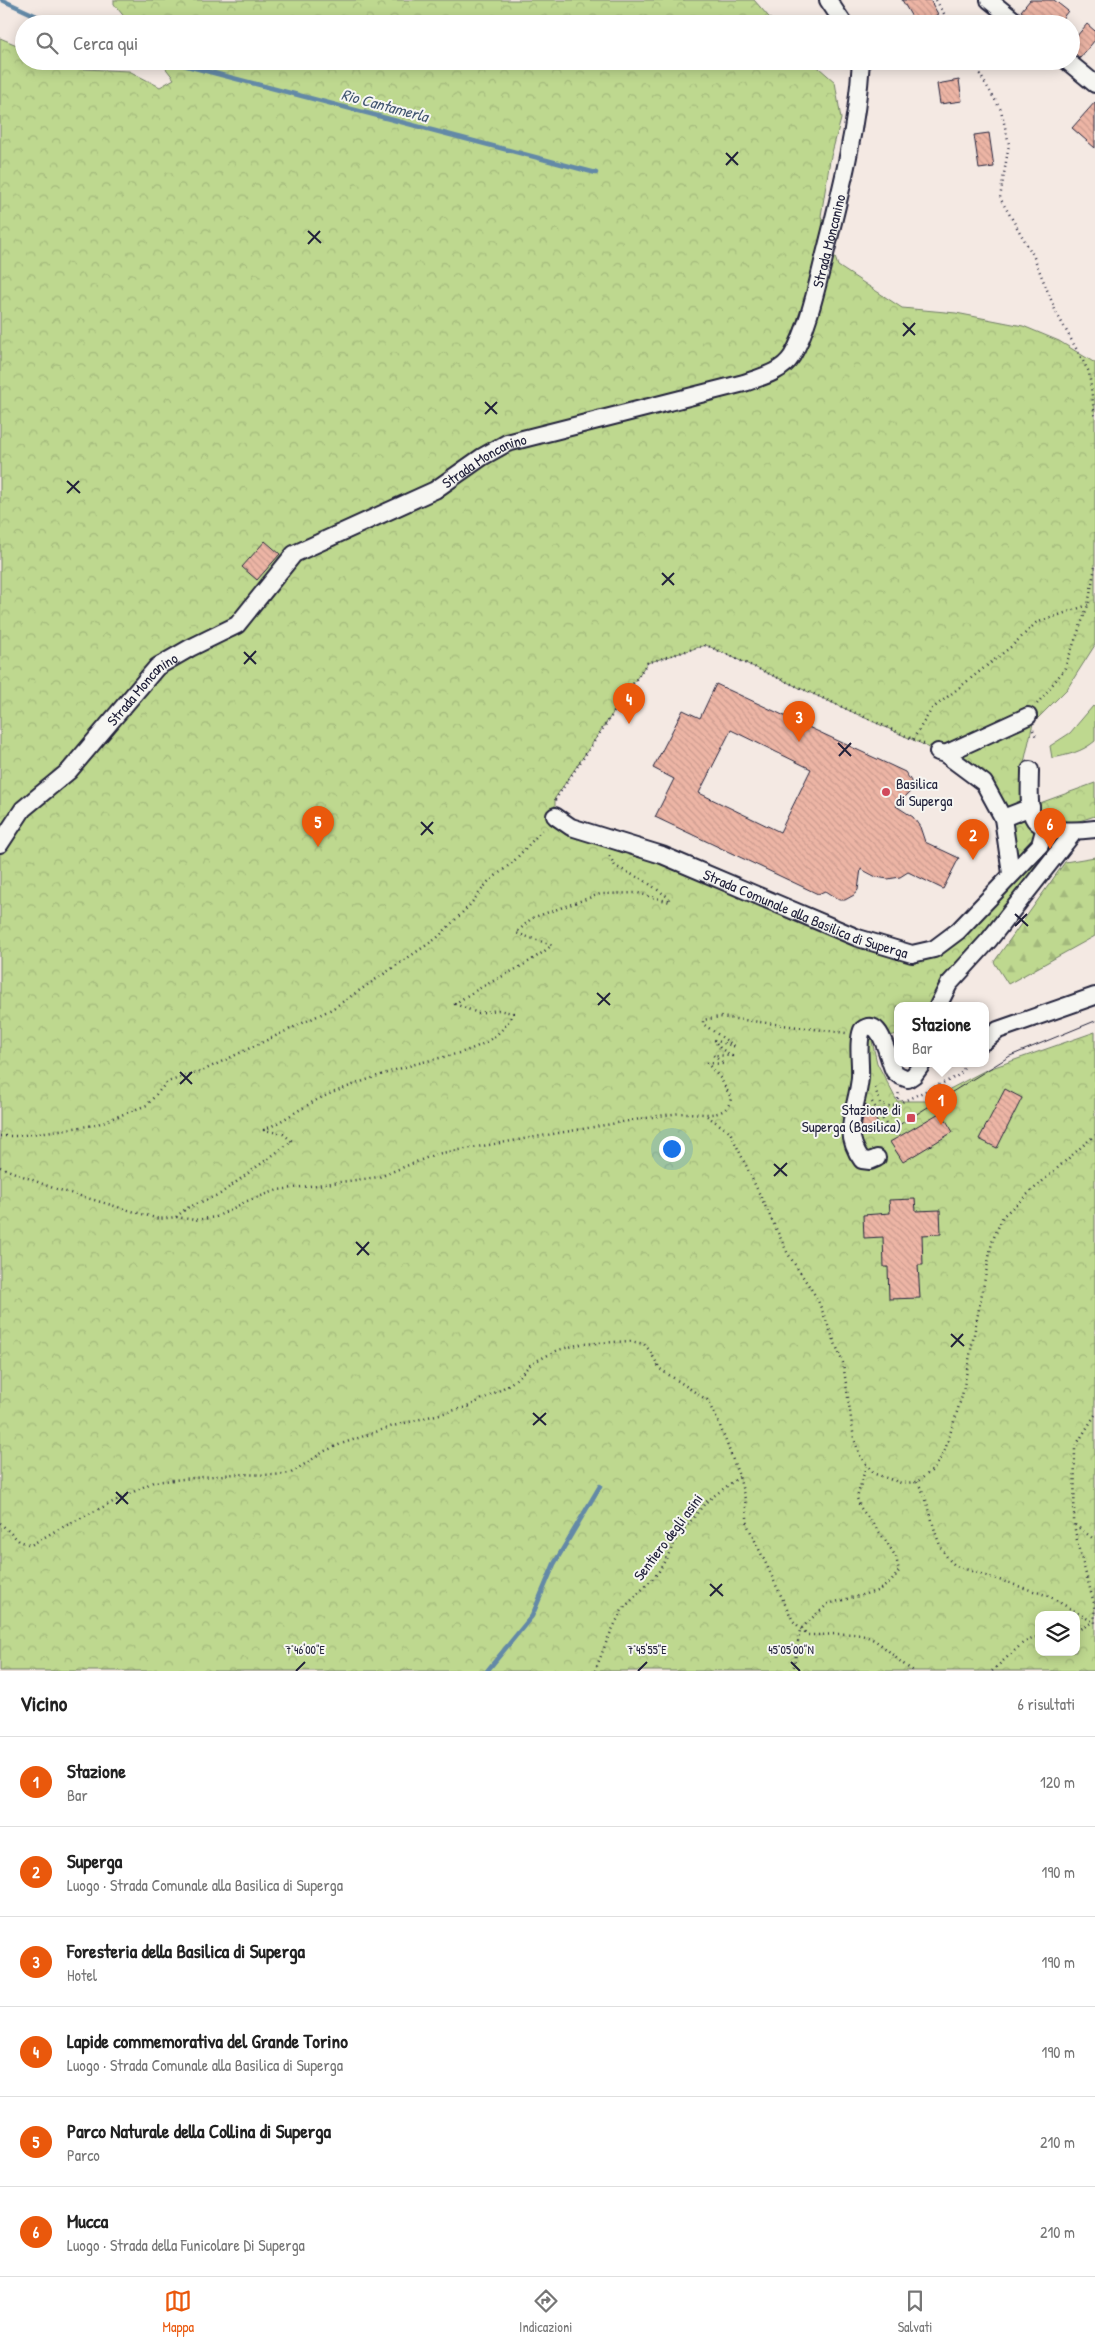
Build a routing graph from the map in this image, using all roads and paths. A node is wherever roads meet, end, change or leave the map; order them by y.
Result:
1 (828, 0) edge
2 (936, 0) edge
3 (989, 0) edge
4 (838, 15) edge
5 (945, 15) edge
6 (1008, 15) edge
7 (860, 70) edge
8 (977, 70) edge
9 (1078, 70) edge
10 (1095, 84) edge
11 (1095, 419) edge
12 (1095, 567) edge
13 (1088, 605) junction
14 (1028, 716) junction
15 (913, 739) junction
16 (1037, 739) dead end
17 (922, 744) dead end
18 (1030, 770) dead end
19 (1031, 807) junction
20 (555, 816) junction
21 (1003, 818) junction
22 (1095, 829) edge
23 (1074, 832) junction
24 (1043, 834) junction
25 (608, 838) junction
26 (0, 844) edge
27 (1011, 873) junction
28 (1095, 996) edge
29 (940, 1002) edge
30 (860, 1034) junction
31 (989, 1038) edge
32 (920, 1067) edge
33 (964, 1067) edge
34 (859, 1088) junction
35 (898, 1104) dead end
36 (706, 1116) junction
37 (887, 1126) dead end
38 (1095, 1135) edge
39 (0, 1136) edge
40 (1094, 1139) edge
41 (877, 1158) dead end
42 (0, 1167) edge
43 (176, 1217) junction
44 (1095, 1415) edge
45 (866, 1466) junction
46 (739, 1476) junction
47 (917, 1482) junction
48 (0, 1523) edge
49 (1074, 1524) junction
50 (1095, 1540) edge
51 (1094, 1623) edge
52 (1080, 1629) edge
53 (800, 1630) junction
54 (1035, 1638) edge
55 (595, 1671) edge
56 (791, 1671) edge
57 (914, 1671) edge
58 (992, 1671) edge

1 - 4 street
2 - 5 path
3 - 6 street
7 - 26 street, Strada Moncanino
8 - 11 path
9 - 10 street
12 - 13 path
13 - 14 path
13 - 15 path
14 - 16 path
14 - 21 street
15 - 17 path
15 - 20 path
18 - 19 street
19 - 21 street
19 - 24 street
20 - 25 street, Strada Comunale alla Basilica di Superga
20 - 39 path
21 - 27 street
22 - 23 street
23 - 24 street
23 - 29 street
24 - 27 street, Strada Comunale alla Basilica di Superga
25 - 27 street, Strada Comunale alla Basilica di Superga
25 - 43 path
28 - 31 street
30 - 32 street
30 - 34 street
30 - 36 path
33 - 35 path
34 - 37 path
34 - 41 street
36 - 43 path
36 - 45 path
38 - 40 path
40 - 47 path
42 - 43 path
44 - 49 path
45 - 47 path
45 - 53 path
46 - 48 path
46 - 53 path
46 - 55 path, Sentiero degli asini
47 - 51 path
49 - 50 path
49 - 51 path
51 - 52 path
53 - 56 path
53 - 57 path
54 - 58 path

